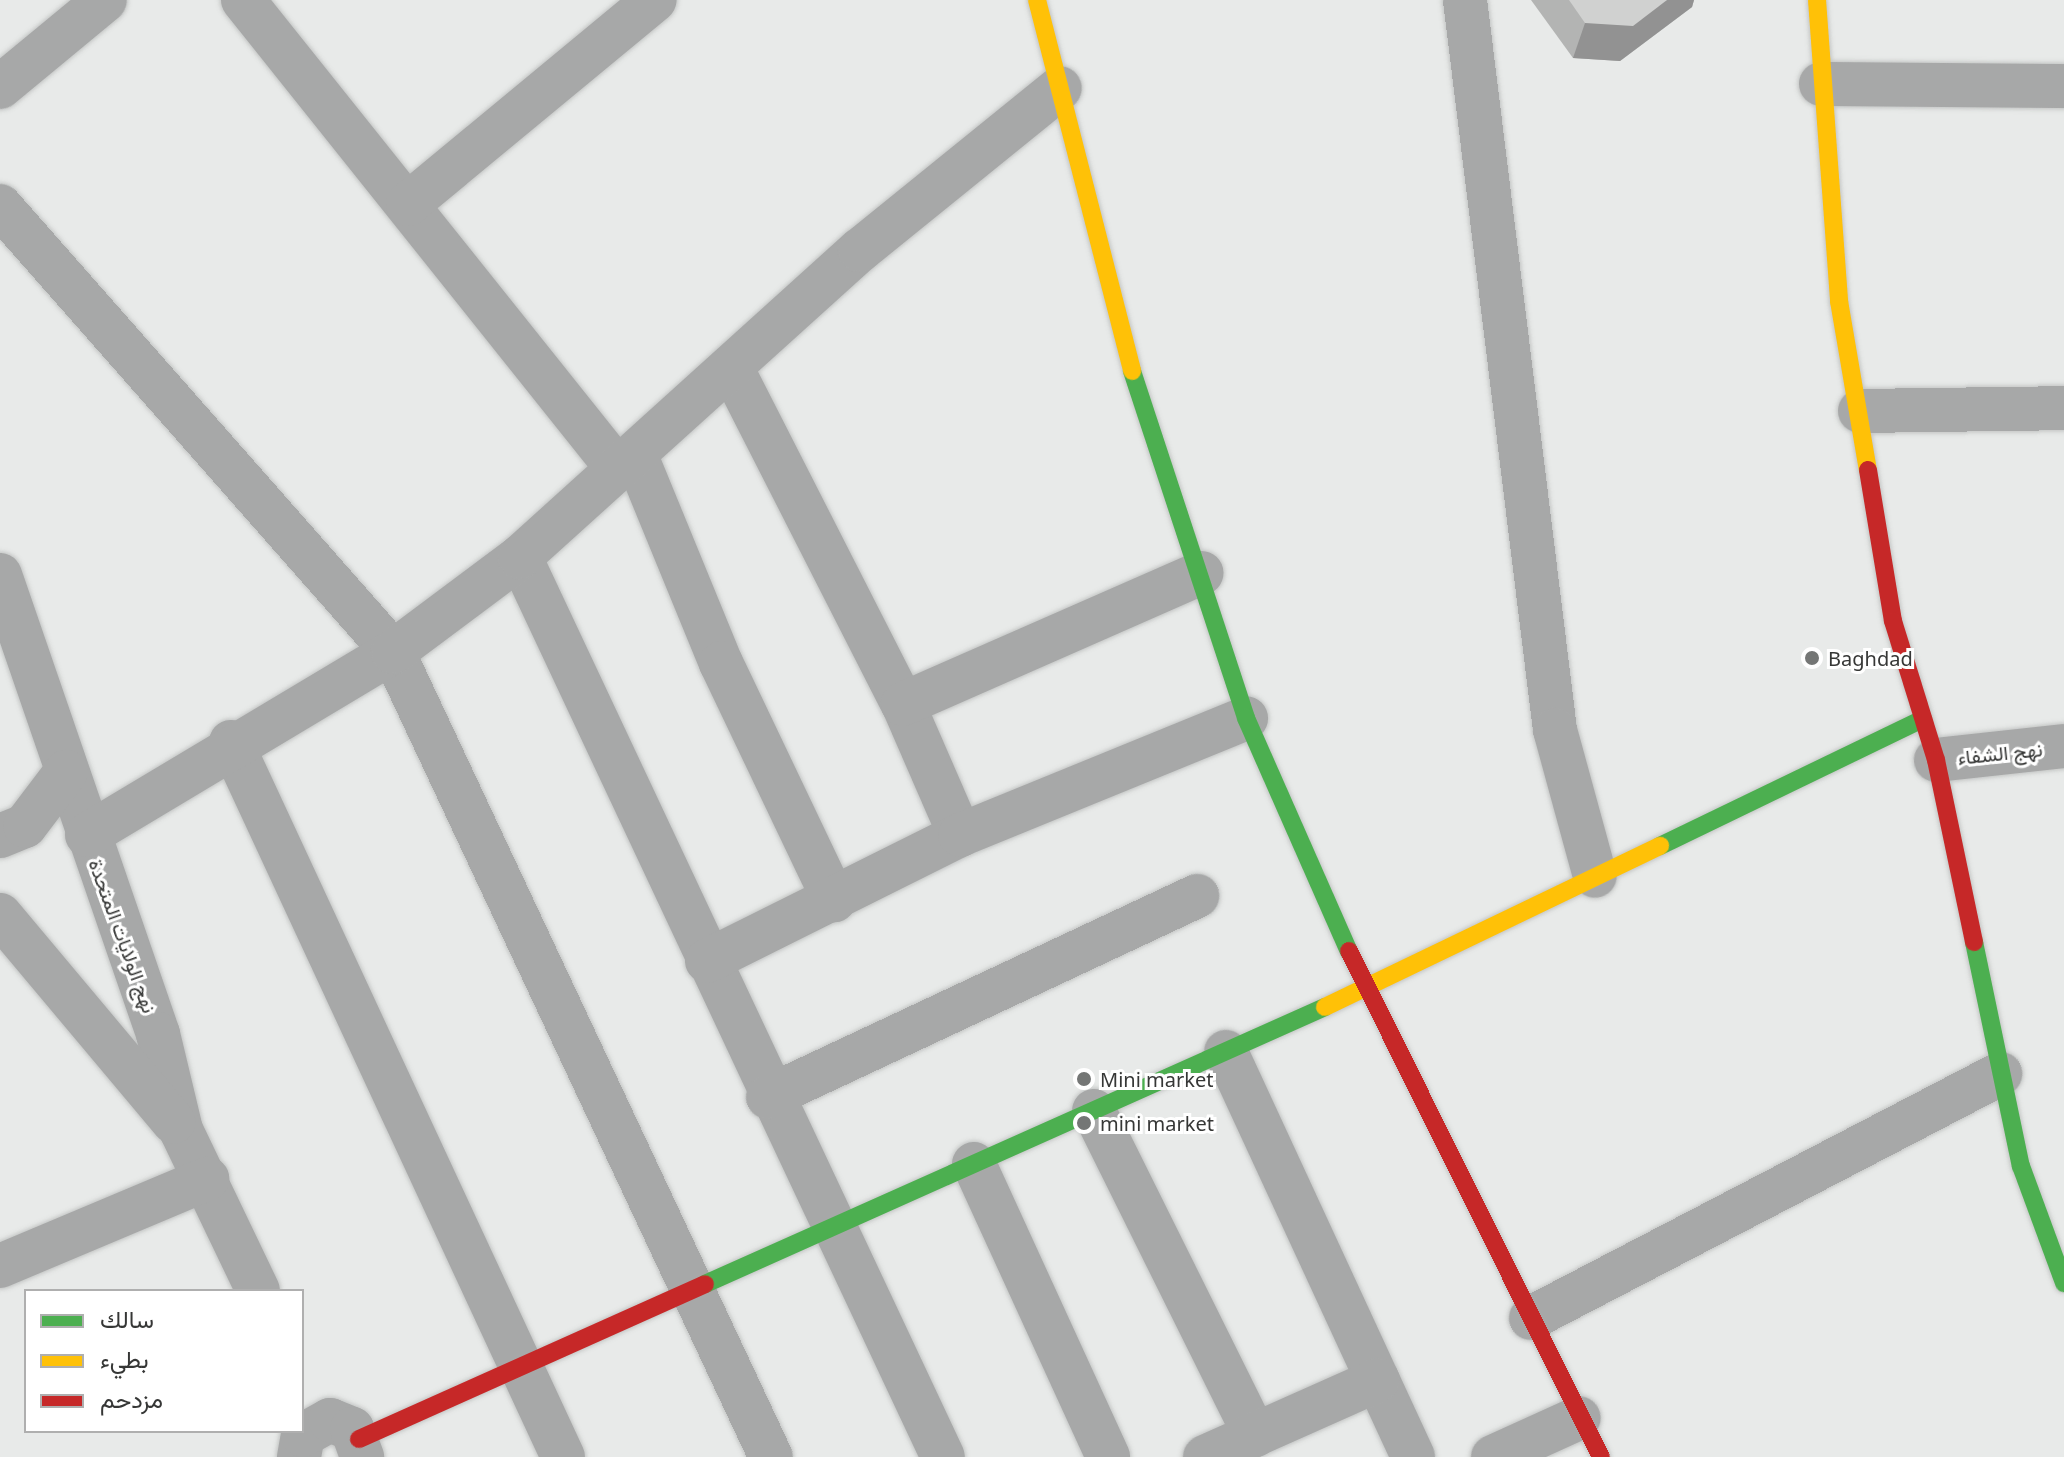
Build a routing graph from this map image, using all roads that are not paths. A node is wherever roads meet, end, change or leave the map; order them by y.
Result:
1 (105, 0) edge
2 (243, 0) edge
3 (655, 0) edge
4 (1037, 0) edge
5 (1465, 0) edge
6 (1817, 0) edge
7 (1821, 84) junction
8 (2064, 86) edge
9 (0, 87) edge
10 (1060, 88) junction
11 (408, 204) junction
12 (0, 206) edge
13 (733, 371) junction
14 (2064, 408) edge
15 (1860, 411) junction
16 (626, 462) junction
17 (520, 557) junction
18 (1201, 573) junction
19 (0, 575) edge
20 (393, 652) junction
21 (903, 704) junction
22 (1246, 718) junction
23 (1923, 719) junction
24 (231, 742) junction
25 (2064, 746) edge
26 (1936, 760) junction
27 (66, 772) junction
28 (87, 835) junction
29 (960, 835) junction
30 (0, 836) edge
31 (1595, 876) junction
32 (1197, 896) dead end
33 (834, 900) junction
34 (0, 915) edge
35 (707, 961) junction
36 (1366, 989) junction
37 (1226, 1052) junction
38 (2000, 1074) junction
39 (768, 1097) junction
40 (1094, 1111) junction
41 (181, 1130) junction
42 (974, 1164) junction
43 (207, 1179) junction
44 (837, 1228) junction
45 (0, 1266) edge
46 (2064, 1283) edge
47 (694, 1286) junction
48 (257, 1289) edge
49 (1531, 1318) junction
50 (521, 1365) junction
51 (1378, 1380) junction
52 (1579, 1418) junction
53 (306, 1423) edge
54 (1255, 1435) junction
55 (360, 1448) edge
56 (563, 1457) edge
57 (771, 1457) edge
58 (943, 1457) edge
59 (1108, 1457) edge
60 (1205, 1457) edge
61 (1413, 1457) edge
62 (1493, 1457) edge
63 (1601, 1457) edge

1 - 9 street
2 - 11 street
3 - 11 street
4 - 10 street
5 - 31 street
6 - 7 street
7 - 8 street
7 - 15 street
10 - 13 street
10 - 18 street
11 - 16 street
12 - 20 street
13 - 16 street
13 - 21 street
14 - 15 street
15 - 23 street
16 - 17 street
16 - 33 street
17 - 20 street
17 - 35 street
18 - 21 street
18 - 22 street
19 - 27 street, نهج الولايات المتحدة
20 - 24 street
20 - 47 street
21 - 29 street
22 - 29 street
22 - 36 street
23 - 26 street
23 - 31 street
24 - 28 street
24 - 50 street
25 - 26 street, نهج الشفاء
26 - 38 street
27 - 28 street, نهج الولايات المتحدة
27 - 30 street
28 - 41 street, نهج الولايات المتحدة
29 - 33 street
31 - 36 street
32 - 39 street
33 - 35 street
34 - 41 street
35 - 39 street
36 - 37 street
36 - 49 street
37 - 40 street
37 - 51 street
38 - 46 street
38 - 49 street
39 - 44 street
40 - 42 street
40 - 54 street
41 - 43 street, نهج الولايات المتحدة
42 - 44 street
42 - 59 street
43 - 45 street
43 - 48 street, نهج الولايات المتحدة
44 - 47 street
44 - 58 street
47 - 50 street
47 - 57 street
49 - 52 street
50 - 55 street
50 - 56 street
51 - 54 street
51 - 61 street
52 - 62 street
52 - 63 street
53 - 55 street
54 - 60 street

